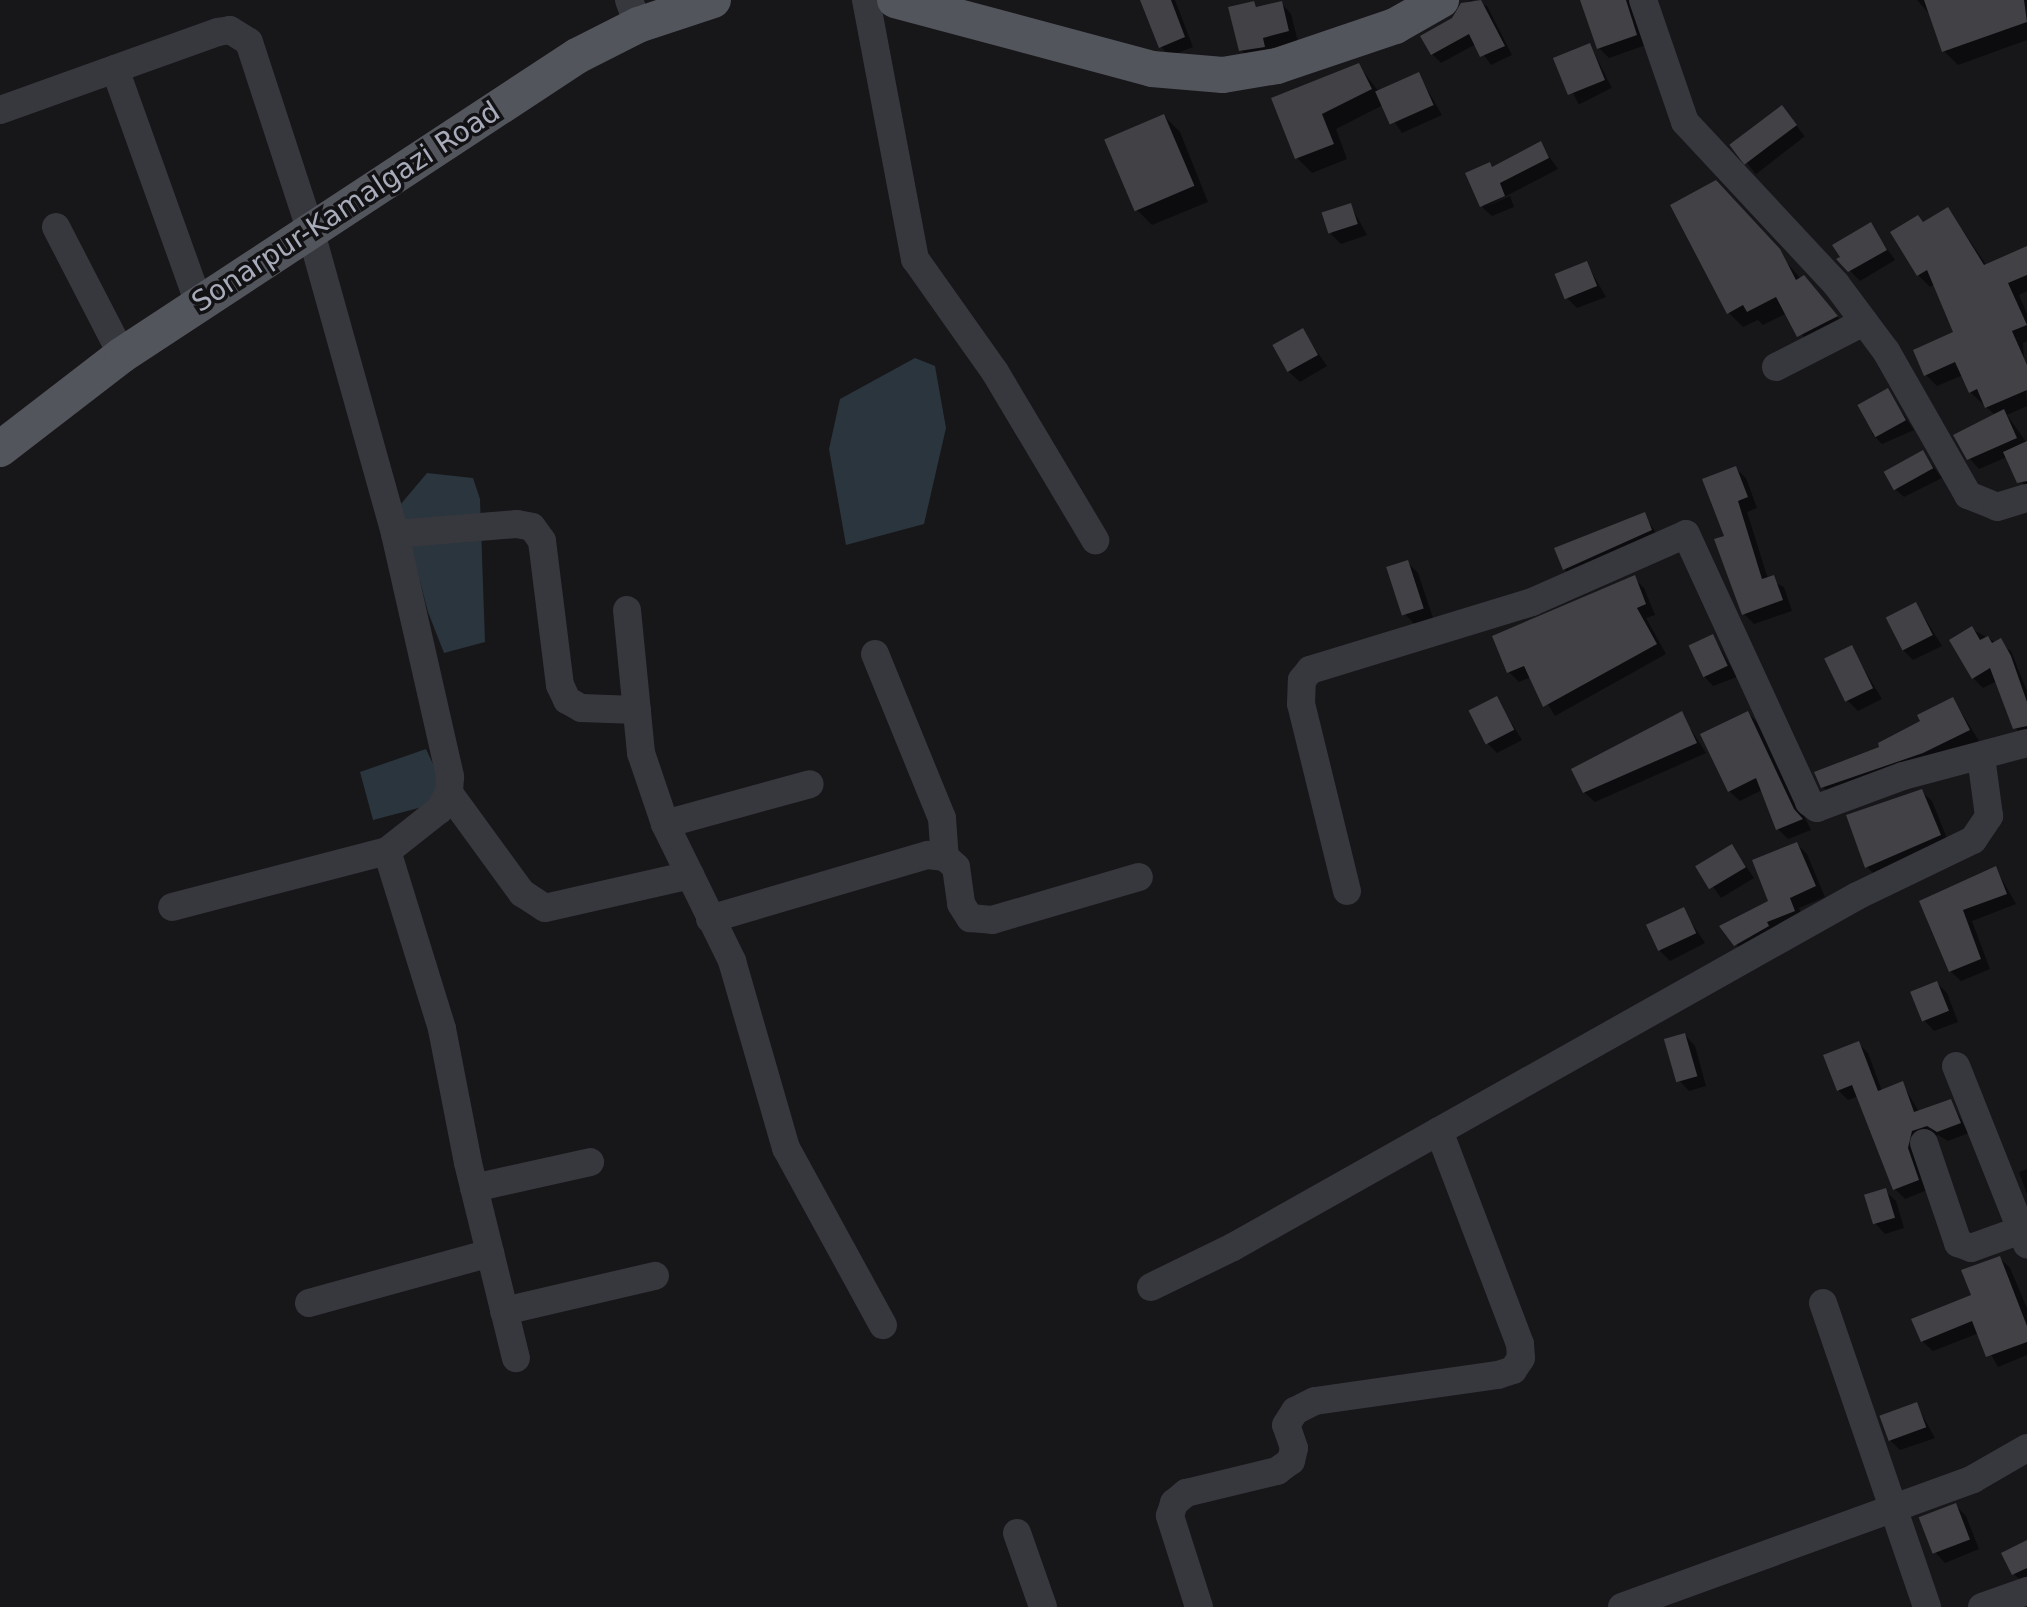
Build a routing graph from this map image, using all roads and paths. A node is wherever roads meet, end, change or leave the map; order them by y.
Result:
1 (713, 0) edge
2 (866, 0) edge
3 (895, 0) edge
4 (1441, 0) edge
5 (1643, 0) edge
6 (634, 13) edge
7 (115, 69) junction
8 (0, 110) edge
9 (56, 227) dead end
10 (310, 229) junction
11 (199, 303) junction
12 (1864, 322) junction
13 (122, 355) junction
14 (1776, 367) dead end
15 (0, 449) edge
16 (2027, 498) edge
17 (395, 534) junction
18 (1095, 540) dead end
19 (627, 610) dead end
20 (875, 654) dead end
21 (637, 710) junction
22 (2027, 743) edge
23 (1981, 757) junction
24 (810, 784) dead end
25 (449, 793) junction
26 (665, 824) junction
27 (387, 851) junction
28 (945, 857) junction
29 (690, 875) junction
30 (1139, 877) dead end
31 (1347, 891) dead end
32 (172, 907) dead end
33 (710, 919) junction
34 (1956, 1066) dead end
35 (1439, 1131) junction
36 (1924, 1143) dead end
37 (590, 1162) dead end
38 (474, 1188) junction
39 (2024, 1237) edge
40 (490, 1253) junction
41 (655, 1276) dead end
42 (1151, 1287) dead end
43 (309, 1303) dead end
44 (1823, 1303) dead end
45 (504, 1311) junction
46 (883, 1325) dead end
47 (516, 1358) dead end
48 (2027, 1448) edge
49 (1892, 1508) junction
50 (1017, 1533) dead end
51 (2027, 1591) edge
52 (1043, 1607) edge
53 (1199, 1607) edge
54 (1622, 1607) edge
55 (1927, 1607) edge
56 (1982, 1607) edge

1 - 6 main road, Sonarpur-Kamalgazi Road
2 - 18 street
3 - 4 main road
5 - 12 street
6 - 10 main road, Sonarpur-Kamalgazi Road
7 - 8 street
7 - 10 street
7 - 11 street
9 - 13 street
10 - 11 main road, Sonarpur-Kamalgazi Road
10 - 17 street
11 - 13 main road, Sonarpur-Kamalgazi Road
12 - 14 street
12 - 16 street
13 - 15 main road, Sonarpur-Kamalgazi Road
17 - 21 street
17 - 25 street
19 - 21 street
20 - 28 street
21 - 26 street
22 - 23 street
23 - 31 street
23 - 35 street
24 - 26 street
25 - 27 street
25 - 29 street
26 - 29 street
27 - 32 street
27 - 38 street
28 - 30 street
28 - 33 street
29 - 33 street
33 - 46 street
34 - 39 street
35 - 42 street
35 - 53 street
36 - 39 street
37 - 38 street
38 - 40 street
40 - 43 street
40 - 45 street
41 - 45 street
44 - 49 street
45 - 47 street
48 - 49 street
49 - 54 street
49 - 55 street
50 - 52 street
51 - 56 street

